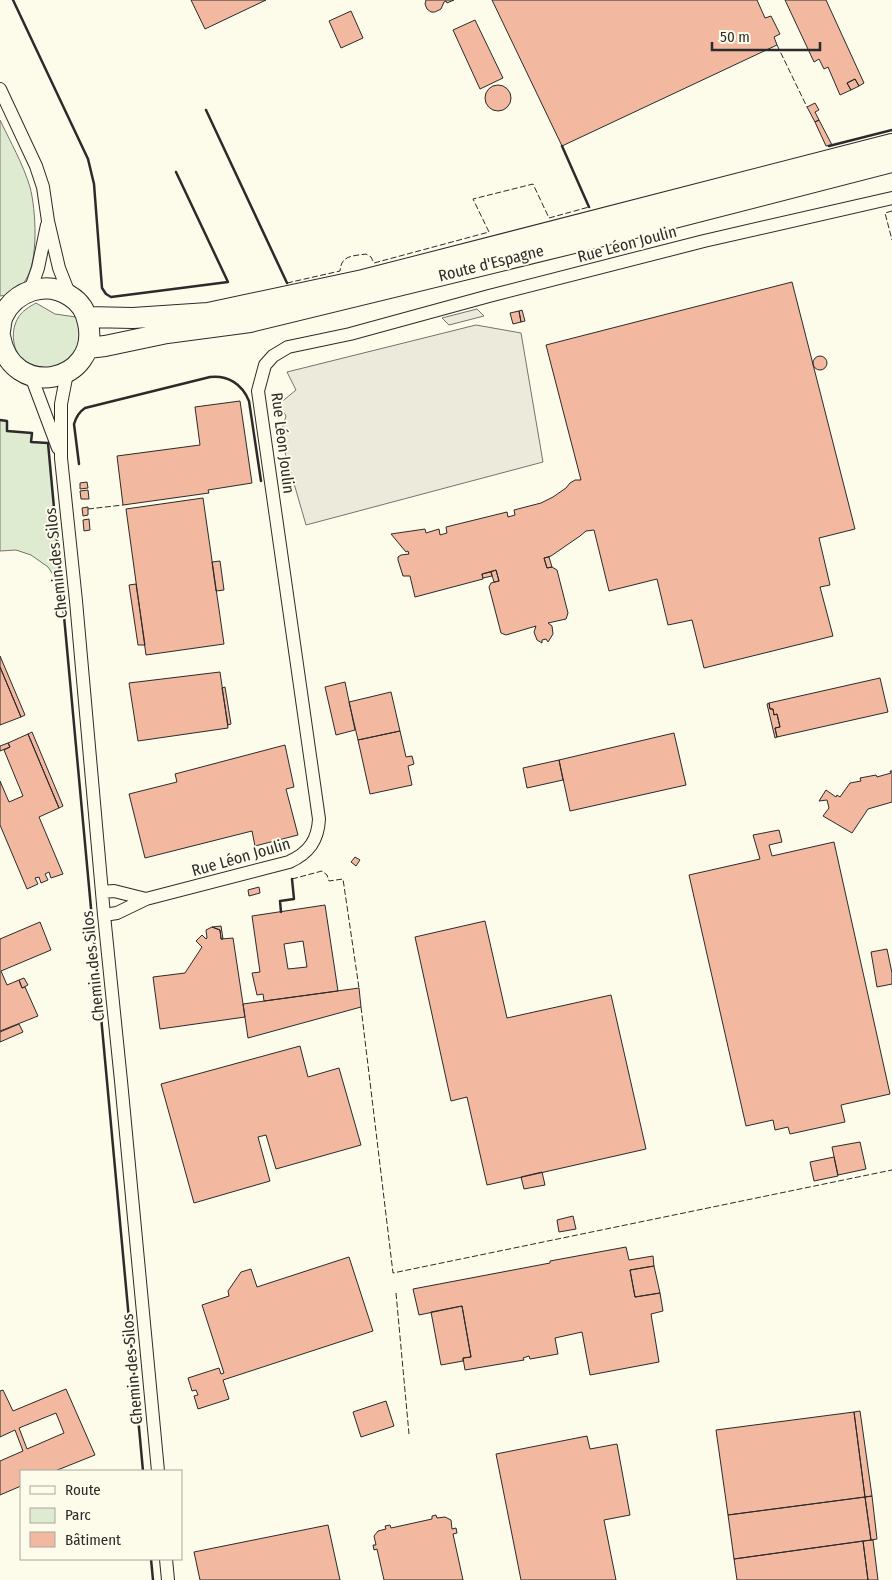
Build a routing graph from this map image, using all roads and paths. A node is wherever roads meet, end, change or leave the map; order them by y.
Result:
1 (0, 89) edge
2 (892, 144) edge
3 (892, 162) edge
4 (892, 198) edge
5 (48, 220) junction
6 (30, 290) junction
7 (70, 296) junction
8 (87, 317) junction
9 (0, 331) edge
10 (0, 336) edge
11 (88, 348) junction
12 (16, 372) edge
13 (68, 373) junction
14 (61, 458) junction
15 (102, 892) junction
16 (146, 899) junction
17 (104, 915) junction
18 (158, 1470) edge
19 (166, 1560) edge
20 (168, 1580) edge

1 - 5 street
2 - 8 main road, Route d'Espagne
3 - 11 main road, Route d'Espagne
4 - 16 street, Rue Léon Joulin
5 - 6 street
5 - 7 street
6 - 7 main road
6 - 9 main road
7 - 8 main road
8 - 11 main road
10 - 12 main road
11 - 13 main road
12 - 13 main road
12 - 14 street, Chemin des Silos
13 - 14 street, Chemin des Silos
14 - 15 street, Chemin des Silos
15 - 16 street, Rue Léon Joulin
15 - 17 street, Chemin des Silos
16 - 17 street, Rue Léon Joulin
17 - 18 street, Chemin des Silos
19 - 20 street

